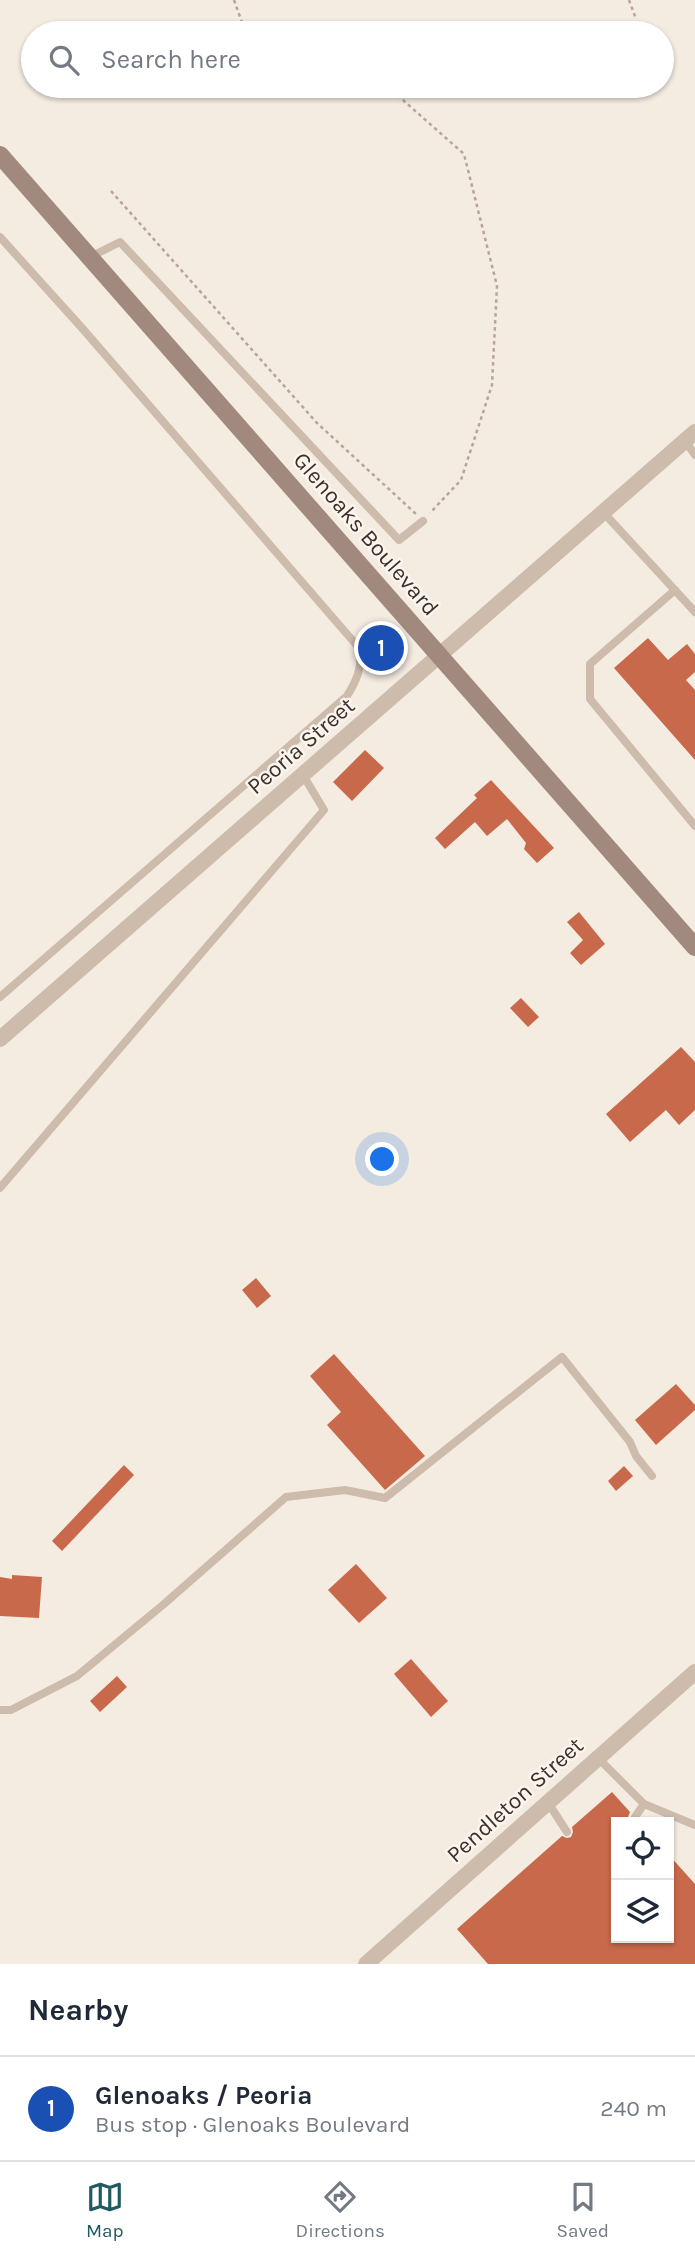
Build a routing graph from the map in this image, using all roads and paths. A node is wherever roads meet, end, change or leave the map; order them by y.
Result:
1 (234, 0) edge
2 (629, 0) edge
3 (636, 19) dead end
4 (241, 21) edge
5 (401, 98) edge
6 (0, 155) edge
7 (111, 191) dead end
8 (0, 237) edge
9 (90, 257) junction
10 (690, 436) edge
11 (695, 454) edge
12 (603, 512) junction
13 (423, 521) junction
14 (675, 590) junction
15 (695, 612) edge
16 (440, 655) junction
17 (303, 775) junction
18 (695, 826) edge
19 (695, 947) edge
20 (0, 997) edge
21 (0, 1039) edge
22 (0, 1188) edge
23 (652, 1476) dead end
24 (695, 1672) edge
25 (0, 1710) edge
26 (597, 1757) junction
27 (547, 1801) junction
28 (644, 1804) junction
29 (635, 1817) dead end
30 (695, 1825) edge
31 (567, 1832) dead end
32 (366, 1964) edge

1 - 4 path
2 - 3 path
5 - 13 path
6 - 9 main road, Glenoaks Boulevard
7 - 13 path
8 - 20 lane
9 - 13 lane
9 - 16 main road, Glenoaks Boulevard
10 - 11 lane
10 - 12 street, Peoria Street
12 - 14 lane
12 - 16 street, Peoria Street
14 - 15 lane
14 - 18 lane
16 - 17 street, Peoria Street
16 - 19 main road, Glenoaks Boulevard
17 - 21 street, Peoria Street
17 - 22 lane
23 - 25 lane
24 - 26 street, Pendleton Street
26 - 27 street, Pendleton Street
26 - 28 lane
27 - 31 lane
27 - 32 street, Pendleton Street
28 - 29 lane
28 - 30 lane

